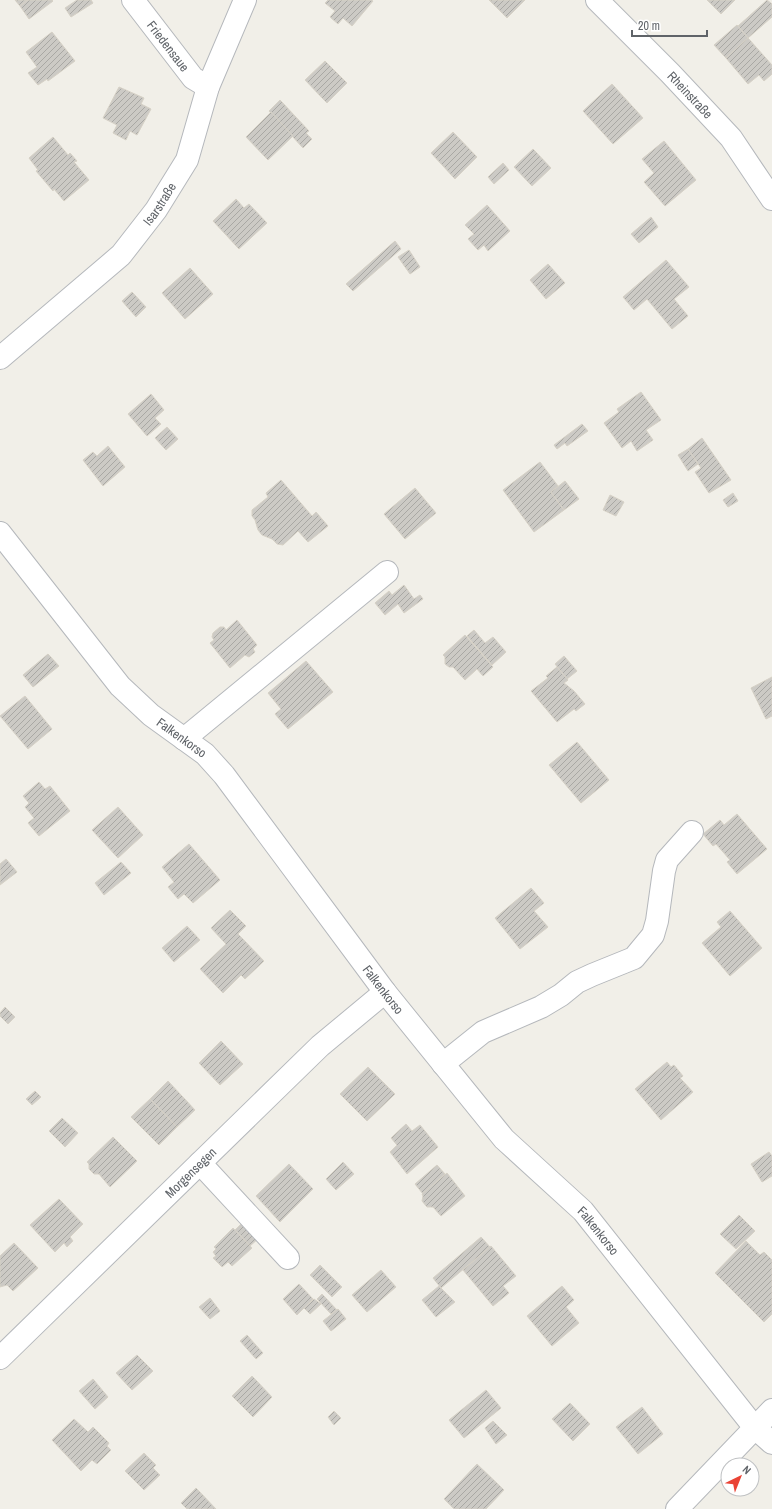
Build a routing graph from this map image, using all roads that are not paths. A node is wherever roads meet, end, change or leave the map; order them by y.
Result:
1 (133, 0) edge
2 (245, 0) edge
3 (597, 0) edge
4 (208, 87) junction
5 (772, 199) edge
6 (0, 358) edge
7 (0, 533) edge
8 (387, 572) dead end
9 (184, 739) junction
10 (692, 832) dead end
11 (385, 992) junction
12 (443, 1064) junction
13 (200, 1163) junction
14 (288, 1258) dead end
15 (0, 1358) edge
16 (772, 1410) edge
17 (755, 1428) junction
18 (772, 1443) edge
19 (677, 1509) edge

1 - 4 street, Friedensaue
2 - 4 street, Isarstraße
3 - 5 street, Rheinstraße
4 - 6 street, Isarstraße
7 - 9 street, Falkenkorso
8 - 9 street
9 - 11 street, Falkenkorso
10 - 12 street
11 - 12 street, Falkenkorso
11 - 13 street, Morgensegen
12 - 17 street, Falkenkorso
13 - 14 street
13 - 15 street, Morgensegen
16 - 17 street
17 - 18 street, Falkenkorso
17 - 19 street

